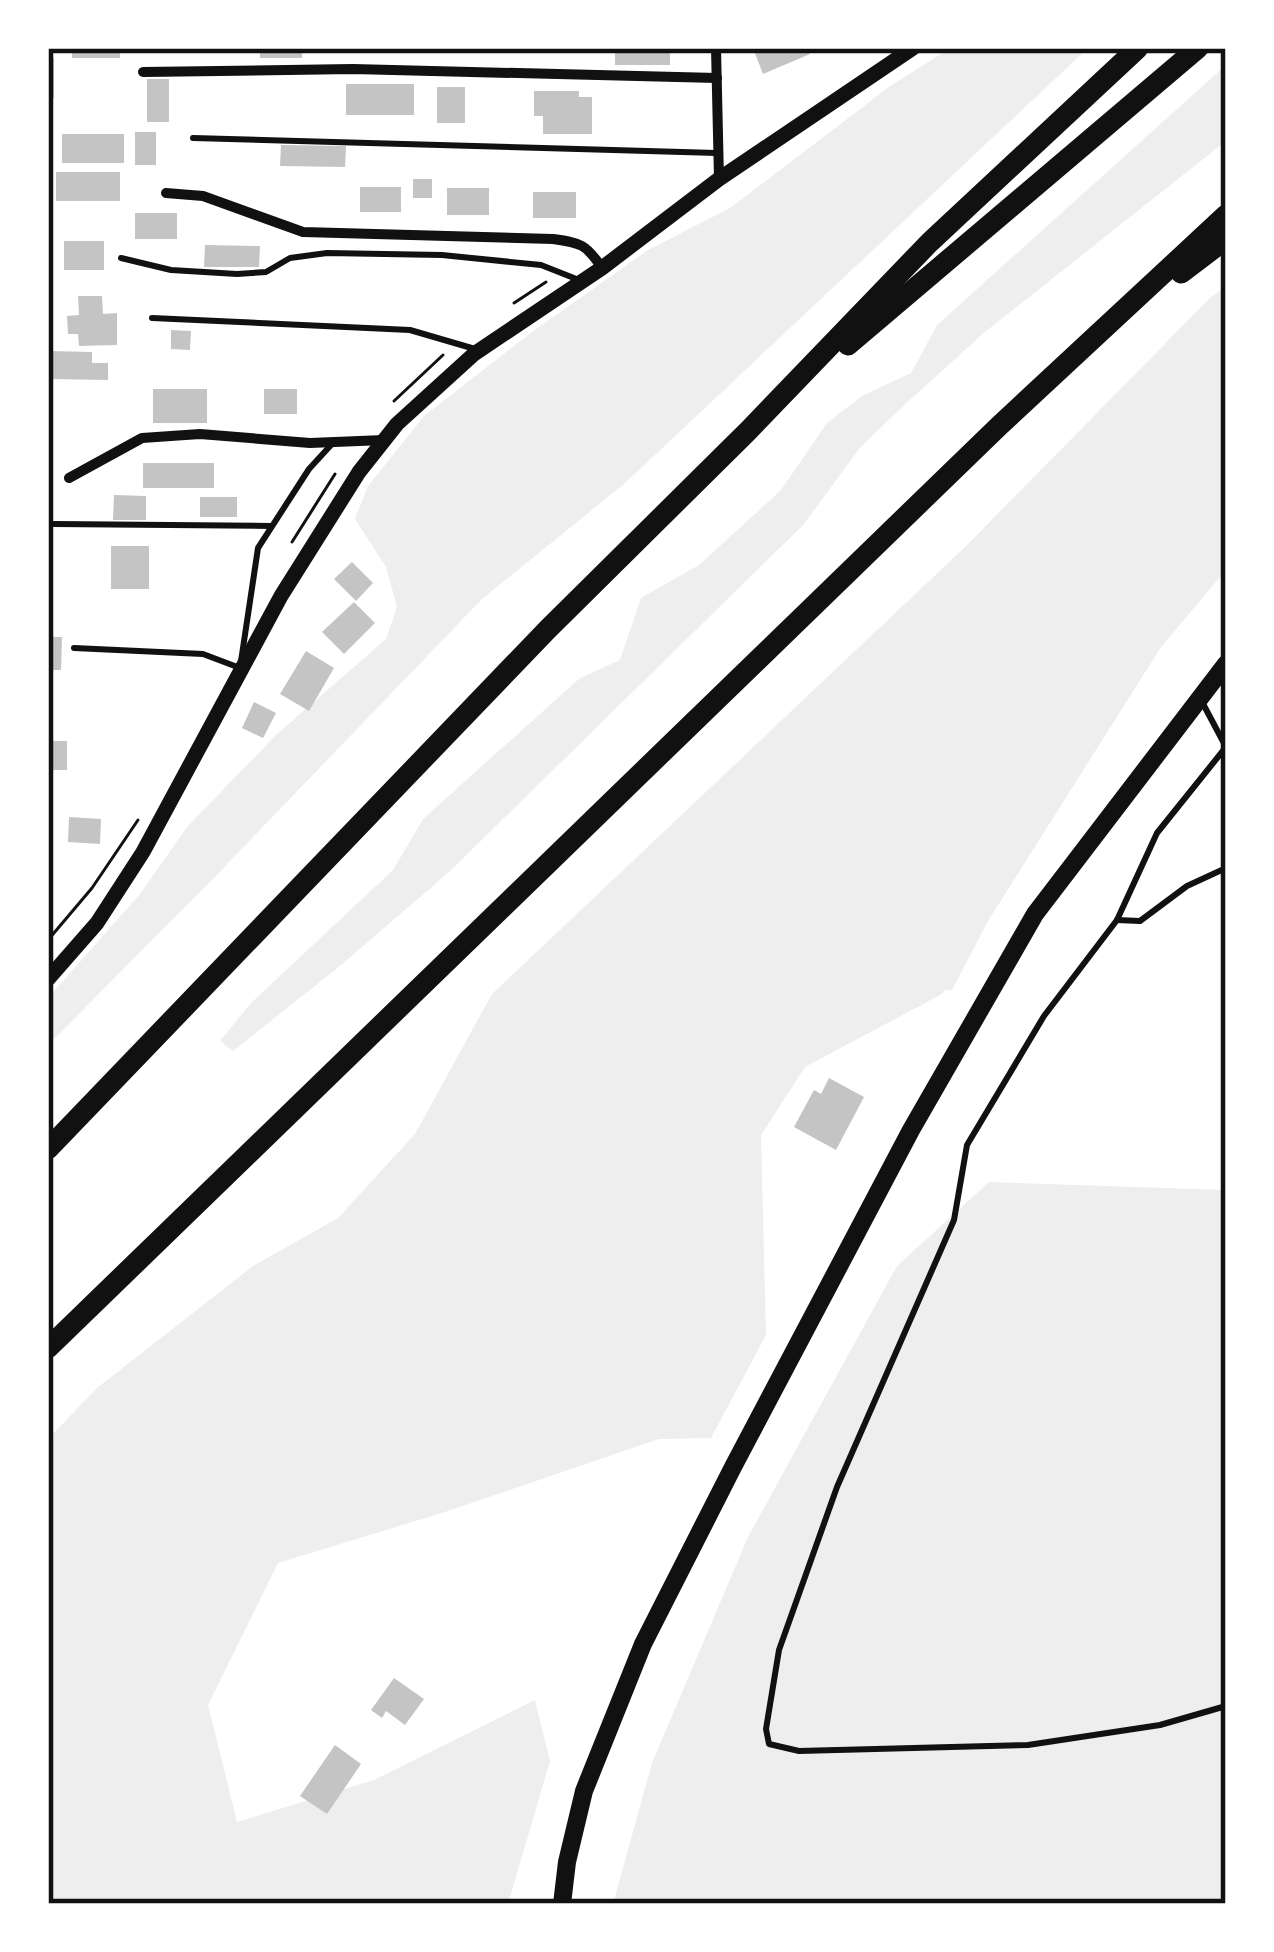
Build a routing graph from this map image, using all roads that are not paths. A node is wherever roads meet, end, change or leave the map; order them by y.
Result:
1 (716, 48) edge
2 (913, 48) edge
3 (1138, 48) edge
4 (1198, 48) edge
5 (143, 72) dead end
6 (717, 78) junction
7 (193, 138) dead end
8 (718, 153) junction
9 (719, 179) junction
10 (166, 193) dead end
11 (1226, 214) edge
12 (1226, 239) edge
13 (121, 259) dead end
14 (602, 268) junction
15 (582, 282) junction
16 (152, 318) dead end
17 (1089, 341) junction
18 (480, 351) junction
19 (748, 431) junction
20 (384, 440) junction
21 (334, 443) junction
22 (69, 478) dead end
23 (54, 524) dead end
24 (271, 526) junction
25 (74, 648) dead end
26 (1226, 664) edge
27 (240, 668) junction
28 (1199, 697) junction
29 (1226, 868) edge
30 (1117, 920) junction
31 (48, 979) edge
32 (48, 1149) edge
33 (48, 1348) edge
34 (1226, 1706) edge
35 (562, 1904) edge

1 - 6 street
2 - 9 main road
3 - 19 highway
4 - 19 highway
5 - 6 street
6 - 8 street
7 - 8 lane
8 - 9 street
9 - 14 main road
10 - 14 street
11 - 17 highway
12 - 17 highway
13 - 15 lane
14 - 15 main road
15 - 18 main road
16 - 18 lane
17 - 33 highway
18 - 20 main road
19 - 32 highway
20 - 21 street
20 - 27 main road
21 - 22 street
21 - 24 lane
23 - 24 lane
24 - 27 lane
25 - 27 lane
26 - 28 main road
27 - 31 main road
28 - 30 lane
28 - 35 main road
29 - 30 lane
30 - 34 lane

